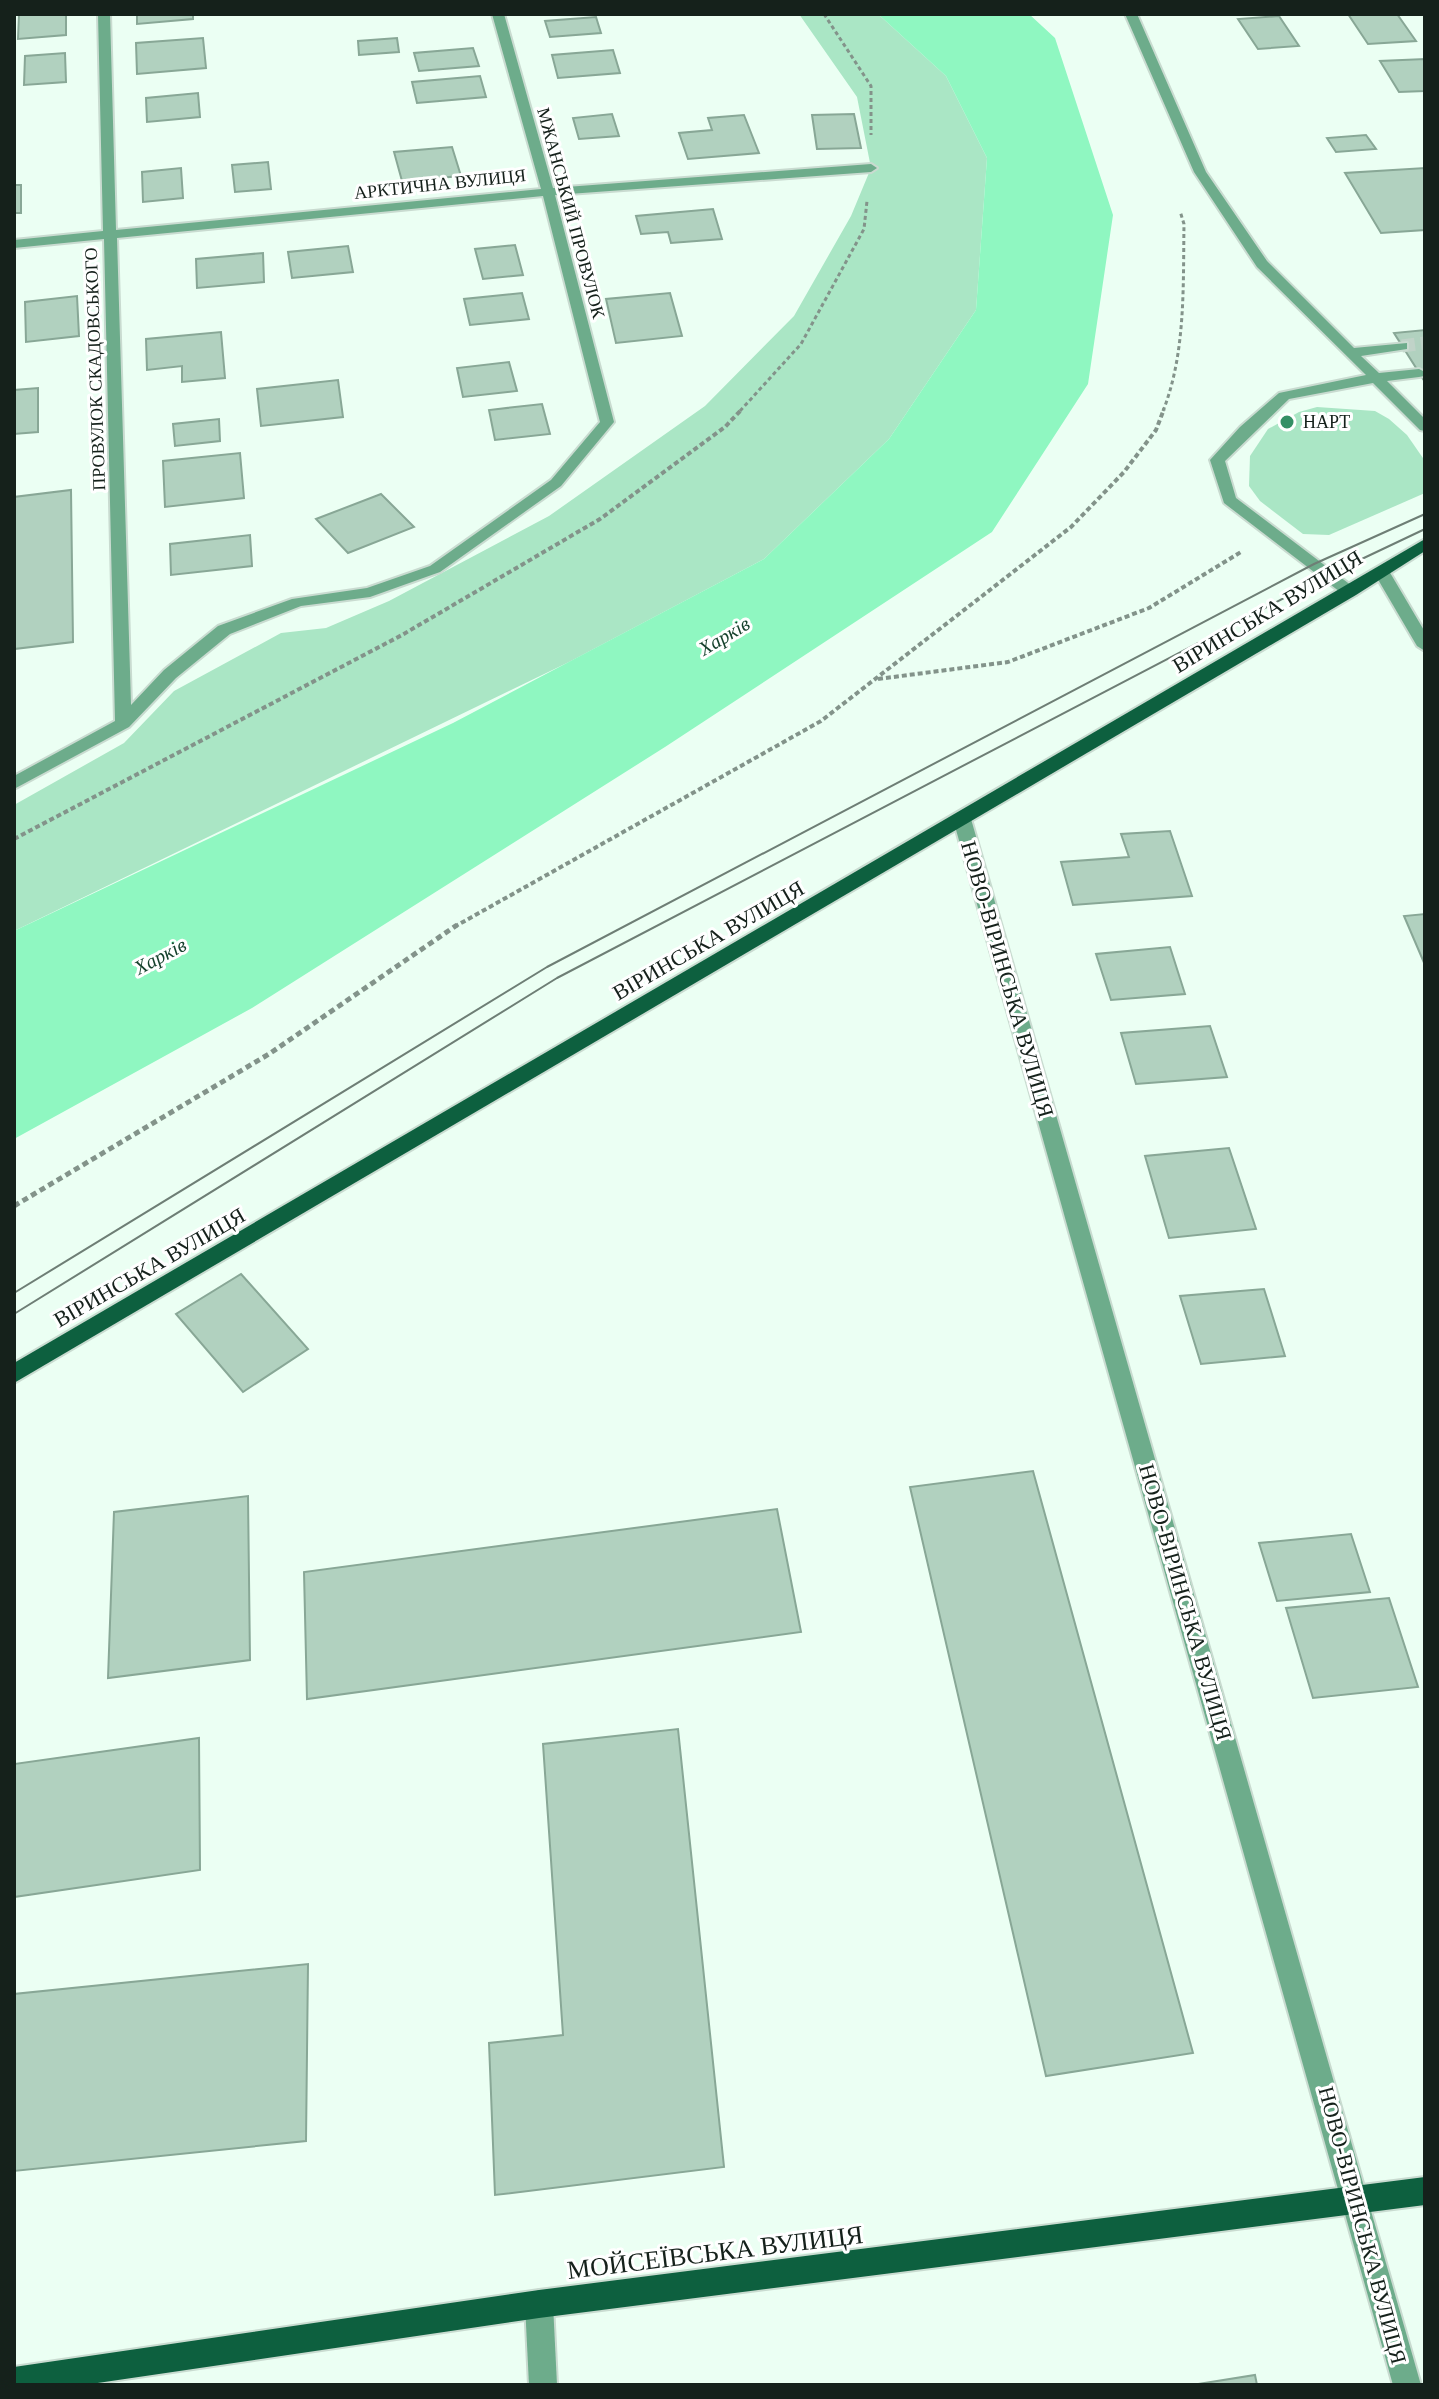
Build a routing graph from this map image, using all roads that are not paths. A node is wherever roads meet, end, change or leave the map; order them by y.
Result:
1 (104, 14) edge
2 (498, 14) edge
3 (1131, 14) edge
4 (871, 168) dead end
5 (548, 192) junction
6 (109, 235) junction
7 (14, 244) edge
8 (1402, 346) tunnel mouth
9 (1349, 353) junction
10 (1419, 373) dead end
11 (1374, 378) junction
12 (1425, 427) edge
13 (1425, 544) edge
14 (1381, 571) junction
15 (1350, 592) junction
16 (1425, 646) edge
17 (123, 723) junction
18 (14, 783) edge
19 (962, 819) junction
20 (14, 1374) edge
21 (1425, 2191) edge
22 (1356, 2200) junction
23 (539, 2304) junction
24 (14, 2381) edge
25 (543, 2385) edge
26 (1407, 2385) edge

1 - 6 street, ПРОВУЛОК СКАДОВСЬКОГО
2 - 5 street, МЖАНСЬКИЙ ПРОВУЛОК
3 - 9 street
4 - 5 street, АРКТИЧНА ВУЛИЦЯ
5 - 6 street, АРКТИЧНА ВУЛИЦЯ
5 - 17 street, МЖАНСЬКИЙ ПРОВУЛОК
6 - 7 street, АРКТИЧНА ВУЛИЦЯ
6 - 17 street, ПРОВУЛОК СКАДОВСЬКОГО
8 - 9 street
9 - 11 street
10 - 11 street
11 - 12 street
11 - 15 street
13 - 14 main road, ВІРИНСЬКА ВУЛИЦЯ
14 - 15 main road, ВІРИНСЬКА ВУЛИЦЯ
14 - 16 street
15 - 19 main road, ВІРИНСЬКА ВУЛИЦЯ
17 - 18 street
19 - 20 main road, ВІРИНСЬКА ВУЛИЦЯ
19 - 22 street, НОВО-ВІРИНСЬКА ВУЛИЦЯ
21 - 22 main road, МОЙСЕЇВСЬКА ВУЛИЦЯ
22 - 23 main road, МОЙСЕЇВСЬКА ВУЛИЦЯ
22 - 26 street, НОВО-ВІРИНСЬКА ВУЛИЦЯ
23 - 24 main road, МОЙСЕЇВСЬКА ВУЛИЦЯ
23 - 25 street

